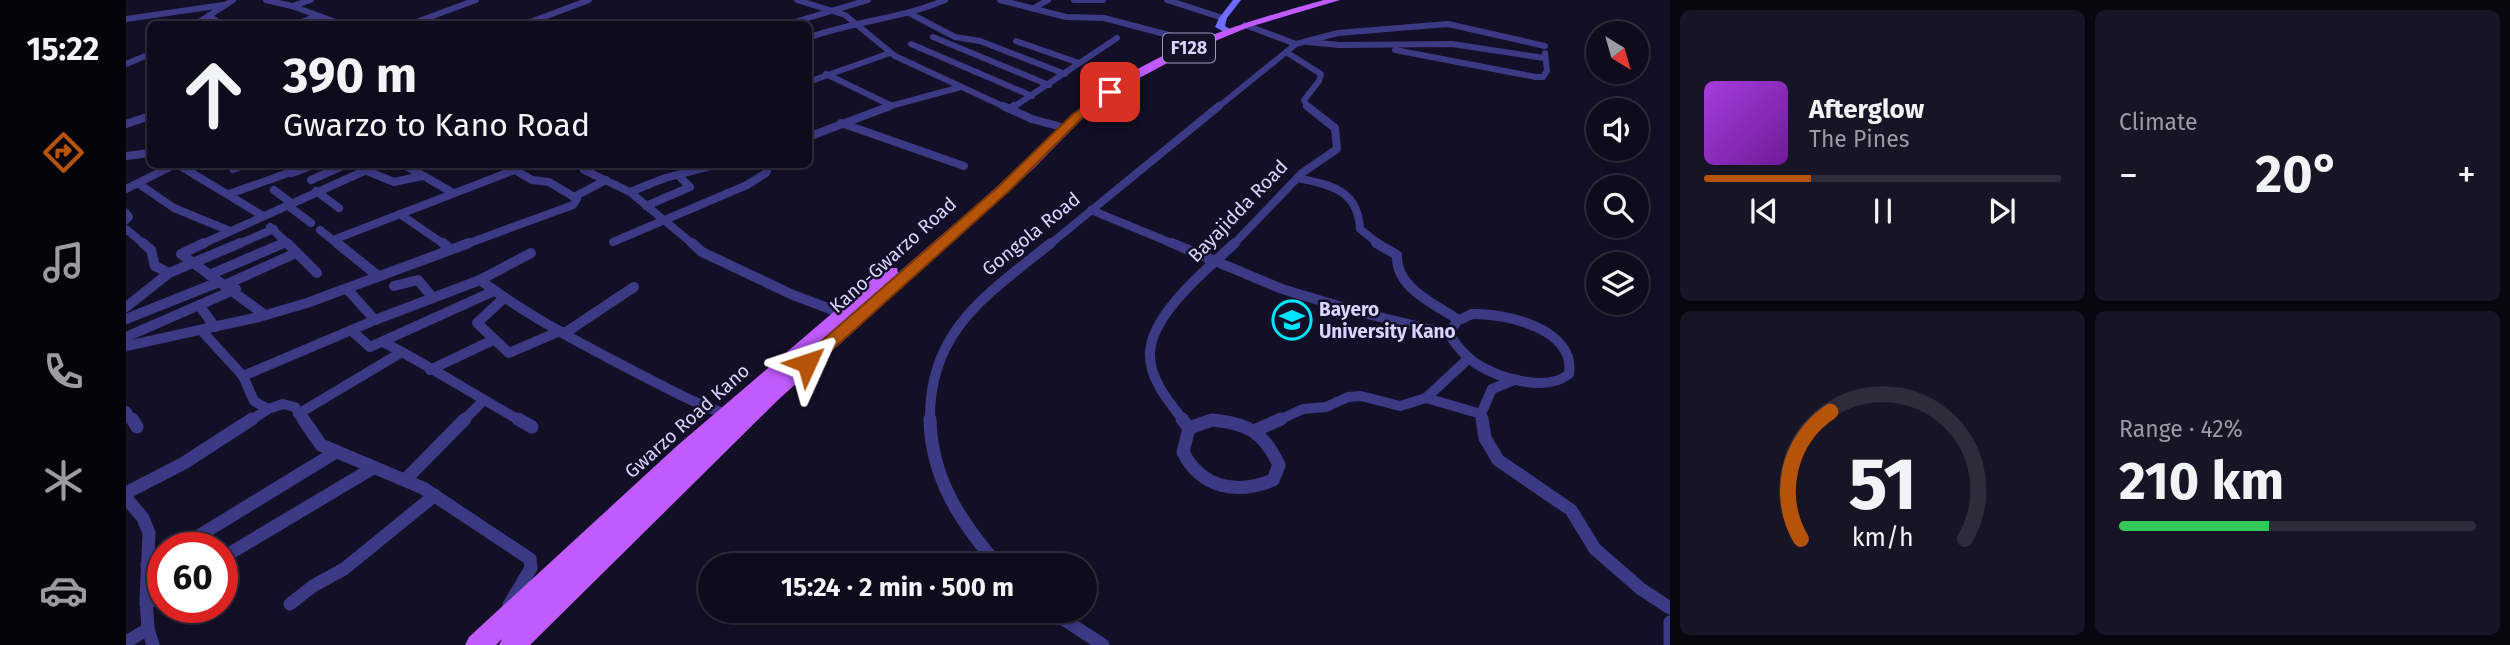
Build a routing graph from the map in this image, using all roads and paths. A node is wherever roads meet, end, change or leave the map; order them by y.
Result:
1 (233, 0) edge
2 (266, 0) edge
3 (311, 0) edge
4 (476, 0) edge
5 (589, 0) edge
6 (797, 0) edge
7 (868, 0) edge
8 (945, 0) edge
9 (1000, 0) edge
10 (1048, 0) edge
11 (1074, 0) edge
12 (1103, 0) edge
13 (1167, 0) edge
14 (1237, 0) edge
15 (1335, 0) edge
16 (291, 4) edge
17 (223, 5) junction
18 (1034, 8) junction
19 (830, 12) junction
20 (909, 13) junction
21 (209, 16) junction
22 (317, 16) junction
23 (1223, 18) junction
24 (126, 19) edge
25 (201, 21) edge
26 (216, 21) edge
27 (304, 21) edge
28 (332, 21) edge
29 (419, 21) edge
30 (533, 21) edge
31 (798, 21) edge
32 (858, 23) junction
33 (1245, 25) junction
34 (1228, 31) junction
35 (812, 37) edge
36 (933, 37) dead end
37 (1117, 38) dead end
38 (1016, 41) dead end
39 (1199, 43) junction
40 (1299, 43) junction
41 (911, 44) dead end
42 (1339, 45) junction
43 (1286, 52) junction
44 (890, 53) junction
45 (147, 55) edge
46 (1544, 58) junction
47 (1079, 63) junction
48 (126, 64) edge
49 (826, 74) junction
50 (1065, 74) junction
51 (812, 80) edge
52 (1049, 85) junction
53 (961, 88) junction
54 (1032, 96) junction
55 (890, 105) junction
56 (1010, 109) junction
57 (147, 117) edge
58 (841, 123) junction
59 (126, 124) edge
60 (1063, 130) junction
61 (812, 135) edge
62 (147, 153) edge
63 (126, 156) edge
64 (964, 166) dead end
65 (169, 168) edge
66 (184, 168) edge
67 (338, 168) edge
68 (372, 168) edge
69 (409, 168) edge
70 (583, 168) edge
71 (704, 168) edge
72 (768, 168) edge
73 (517, 169) joint
74 (292, 171) edge
75 (366, 171) junction
76 (678, 175) junction
77 (422, 176) junction
78 (1297, 178) junction
79 (311, 180) dead end
80 (606, 180) junction
81 (139, 184) junction
82 (126, 190) edge
83 (274, 190) dead end
84 (316, 191) junction
85 (629, 192) junction
86 (453, 193) junction
87 (229, 194) junction
88 (574, 197) junction
89 (289, 204) junction
90 (646, 206) junction
91 (339, 208) dead end
92 (1091, 210) junction
93 (126, 213) edge
94 (400, 214) junction
95 (261, 217) junction
96 (126, 220) edge
97 (664, 222) junction
98 (311, 223) dead end
99 (126, 229) edge
100 (274, 229) junction
101 (320, 230) dead end
102 (230, 231) junction
103 (333, 240) junction
104 (613, 242) dead end
105 (285, 243) junction
106 (450, 249) junction
107 (296, 253) junction
108 (531, 253) dead end
109 (1215, 262) junction
110 (194, 263) junction
111 (169, 273) junction
112 (317, 273) dead end
113 (209, 275) junction
114 (378, 276) junction
115 (481, 280) junction
116 (227, 285) junction
117 (394, 286) dead end
118 (634, 287) dead end
119 (347, 289) junction
120 (499, 295) junction
121 (433, 298) junction
122 (199, 305) junction
123 (126, 307) edge
124 (841, 313) junction
125 (265, 315) junction
126 (380, 318) junction
127 (126, 319) edge
128 (1457, 319) junction
129 (215, 327) junction
130 (201, 330) junction
131 (352, 331) junction
132 (563, 332) junction
133 (402, 334) junction
134 (1449, 334) junction
135 (126, 337) edge
136 (493, 340) junction
137 (383, 342) junction
138 (126, 346) edge
139 (402, 352) junction
140 (1469, 358) junction
141 (430, 370) junction
142 (243, 376) junction
143 (1514, 380) junction
144 (1426, 398) junction
145 (484, 400) junction
146 (268, 409) junction
147 (126, 411) edge
148 (298, 414) junction
149 (727, 414) junction
150 (1481, 414) junction
151 (137, 427) dead end
152 (532, 427) dead end
153 (1189, 428) junction
154 (1254, 431) junction
155 (336, 452) junction
156 (373, 468) junction
157 (405, 480) junction
158 (435, 495) junction
159 (126, 496) edge
160 (149, 532) edge
161 (204, 532) edge
162 (238, 548) edge
163 (988, 553) edge
164 (147, 565) edge
165 (146, 604) joint
166 (290, 604) dead end
167 (1670, 608) edge
168 (1670, 622) edge
169 (1069, 623) edge
170 (495, 628) junction
171 (148, 629) junction
172 (126, 642) edge
173 (1670, 643) edge
174 (153, 645) edge
175 (478, 645) edge
176 (512, 645) edge
177 (1102, 645) edge

1 - 17 street
2 - 16 street
3 - 16 street
4 - 29 street
5 - 30 street
6 - 19 street
7 - 19 street
8 - 20 street
9 - 18 street
10 - 18 street
11 - 12 street
13 - 23 street
14 - 23 street
15 - 33 main road, F128
16 - 22 street
17 - 21 street
17 - 24 street
18 - 39 street
19 - 31 street
19 - 32 street
20 - 32 street
20 - 50 street
21 - 25 street
21 - 26 street
22 - 27 street
22 - 28 street
23 - 34 street
32 - 35 street
32 - 44 street
33 - 34 main road, F128
33 - 40 street
34 - 39 main road, F128
36 - 52 street
37 - 47 street
38 - 47 street
39 - 60 main road, F128
40 - 42 street
40 - 43 street, Gongola Road
40 - 46 street
41 - 54 street
42 - 46 street
42 - 46 street
43 - 78 street, Bayajidda Road
43 - 92 street, Gongola Road
44 - 49 street
44 - 53 street
45 - 48 street
47 - 50 street
49 - 51 street
49 - 55 street
50 - 52 street
52 - 54 street
53 - 55 street
53 - 56 street
54 - 56 street
55 - 58 street
56 - 60 street
57 - 59 street
58 - 61 street
58 - 64 street
60 - 124 main road, Gwarzo Road Kano / F128
60 - 176 main road, Kano-Gwarzo Road / F128
62 - 63 street
65 - 81 street
66 - 87 street
67 - 79 street
68 - 75 street
69 - 77 street
70 - 80 street
71 - 76 street
72 - 97 street
73 - 86 street
73 - 88 street
74 - 87 street
75 - 77 street
75 - 84 street
76 - 85 street
76 - 90 street
77 - 86 street
78 - 109 street, Bayajidda Road
78 - 128 street
80 - 85 street
80 - 88 street
81 - 82 street
81 - 102 street
83 - 89 street
84 - 89 street
84 - 91 street
85 - 90 street
86 - 94 street
87 - 95 street
88 - 106 street
89 - 95 street
89 - 98 street
90 - 97 street
92 - 109 street
92 - 163 street, Gongola Road
93 - 96 street
94 - 103 street
94 - 106 street
95 - 100 street
95 - 102 street
97 - 104 street
97 - 124 street
99 - 111 street
100 - 105 street
100 - 110 street
101 - 103 street
102 - 110 street
103 - 114 street
105 - 107 street
105 - 113 street
106 - 114 street
107 - 112 street
107 - 116 street
108 - 115 street
109 - 134 street
109 - 153 street, Bayajidda Road
110 - 111 street
110 - 113 street
111 - 123 street
113 - 116 street
114 - 119 street
115 - 120 street
115 - 121 street
116 - 122 street
116 - 125 street
116 - 127 street
117 - 121 street
118 - 132 street
119 - 125 street
119 - 126 street
120 - 132 street
120 - 133 street
120 - 136 street
121 - 126 street
122 - 129 street
122 - 135 street
124 - 149 main road, Gwarzo Road Kano / F128
125 - 129 street
126 - 131 street
126 - 133 street
128 - 134 street
128 - 143 street
129 - 130 street
130 - 138 street
130 - 142 street
131 - 137 street
131 - 142 street
132 - 136 street
132 - 149 street
133 - 137 street
134 - 140 street
136 - 141 street
137 - 139 street
139 - 141 street
139 - 148 street
140 - 143 street
140 - 144 street
141 - 145 street
142 - 146 street
143 - 150 street
144 - 150 street
144 - 154 street
145 - 152 street
145 - 157 street
146 - 148 street
146 - 159 street
147 - 151 street
148 - 155 street
149 - 170 main road, Gwarzo Road Kano / F128
150 - 167 street
153 - 154 street
153 - 154 street
155 - 156 street
155 - 161 street
156 - 157 street
156 - 162 street
157 - 158 street
158 - 166 street
158 - 170 street
159 - 160 street
164 - 165 street
165 - 171 street
168 - 173 street
169 - 177 street
170 - 175 main road, Gwarzo Road Kano / F128
171 - 172 street
171 - 174 street

